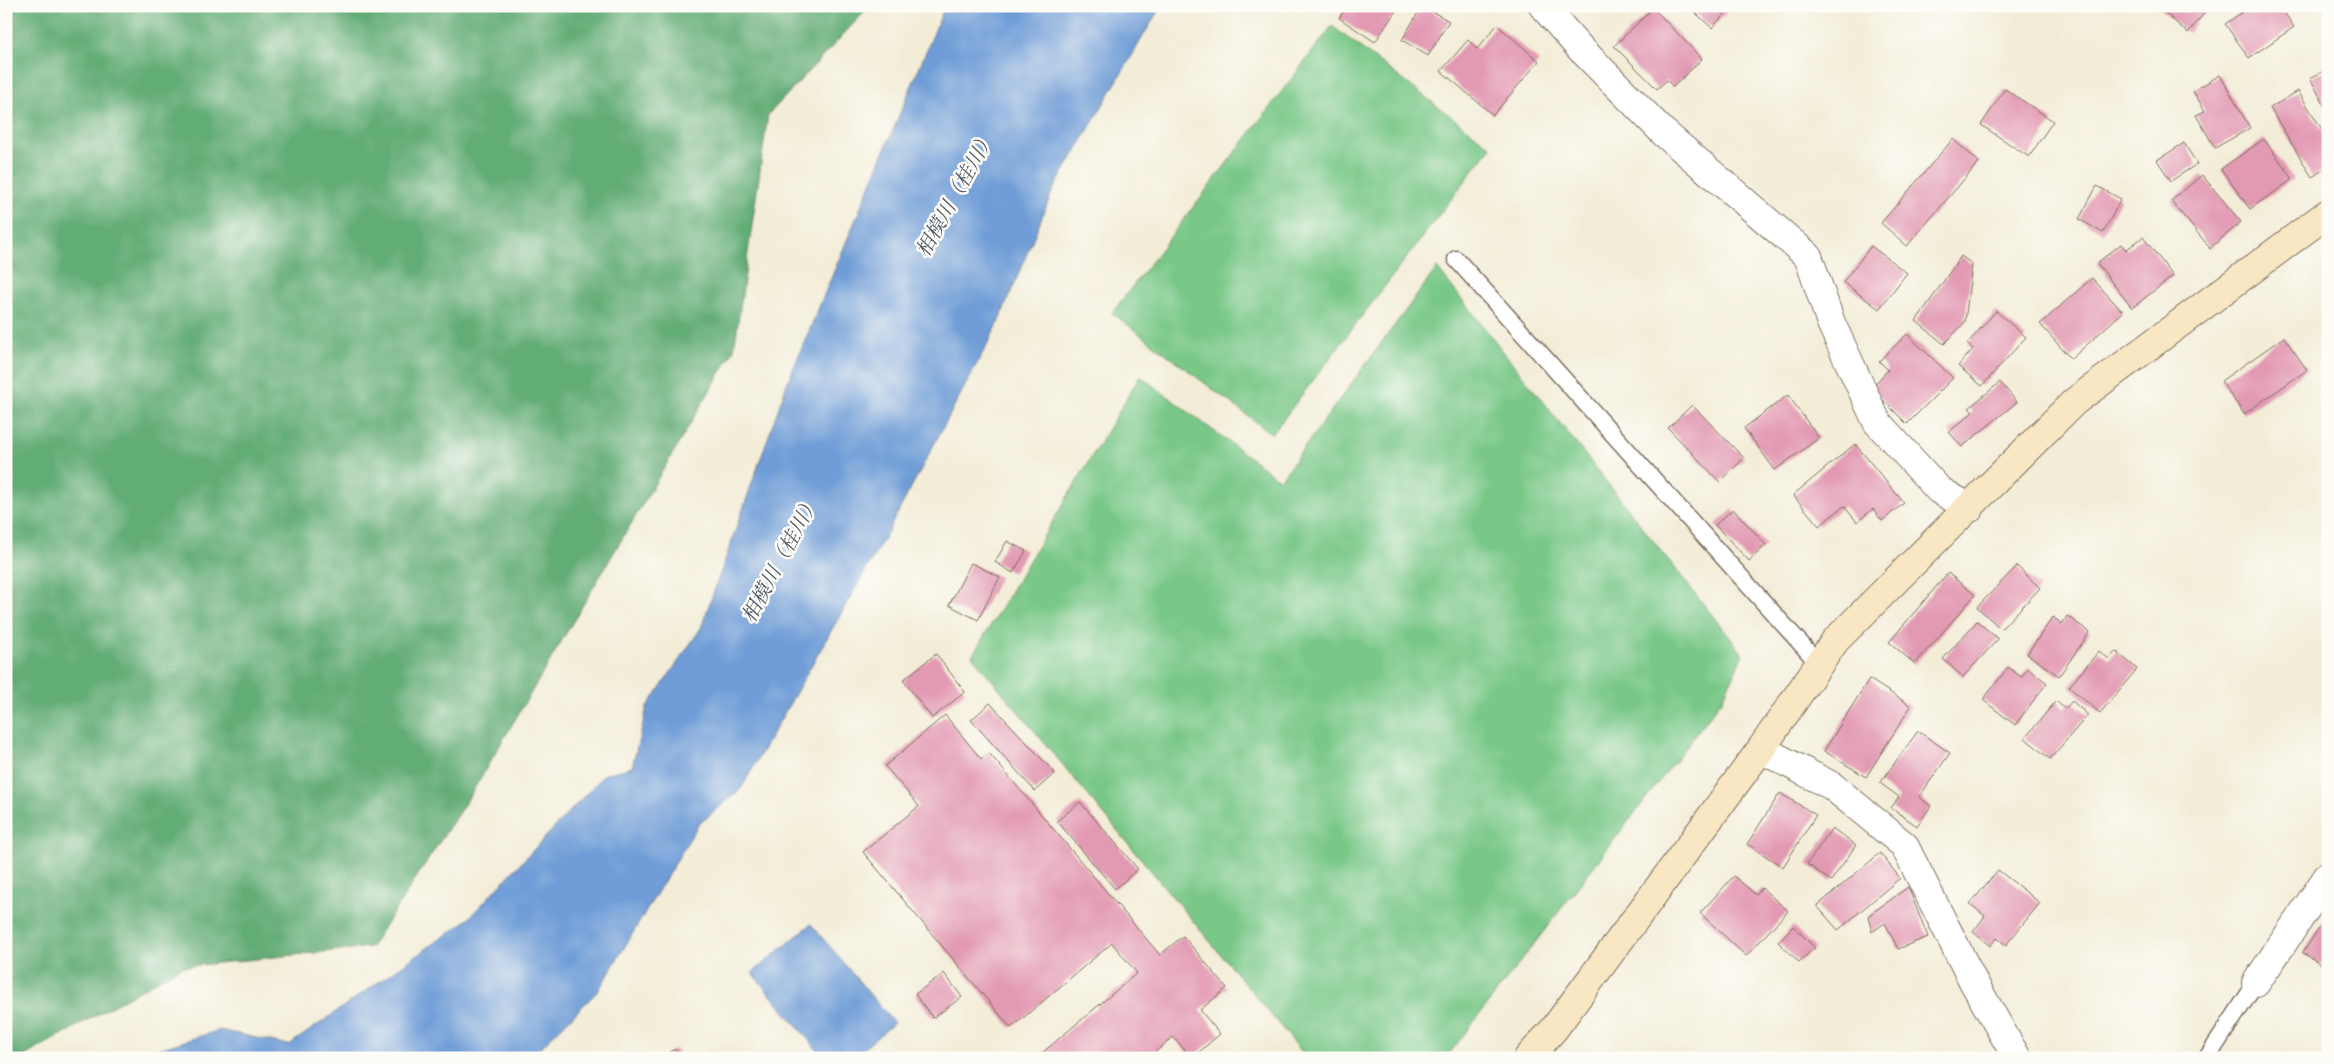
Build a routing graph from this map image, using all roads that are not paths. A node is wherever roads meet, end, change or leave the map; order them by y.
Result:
1 (1543, 6) edge
2 (2328, 213) edge
3 (1456, 258) dead end
4 (1970, 508) junction
5 (1819, 664) junction
6 (1761, 749) junction
7 (2328, 876) edge
8 (2256, 983) joint
9 (1528, 1058) edge
10 (2017, 1058) edge
11 (2206, 1058) edge

1 - 4 street
2 - 4 street
3 - 5 lane
4 - 5 street
5 - 6 street
6 - 9 street
6 - 10 street
7 - 8 street
8 - 11 lane

